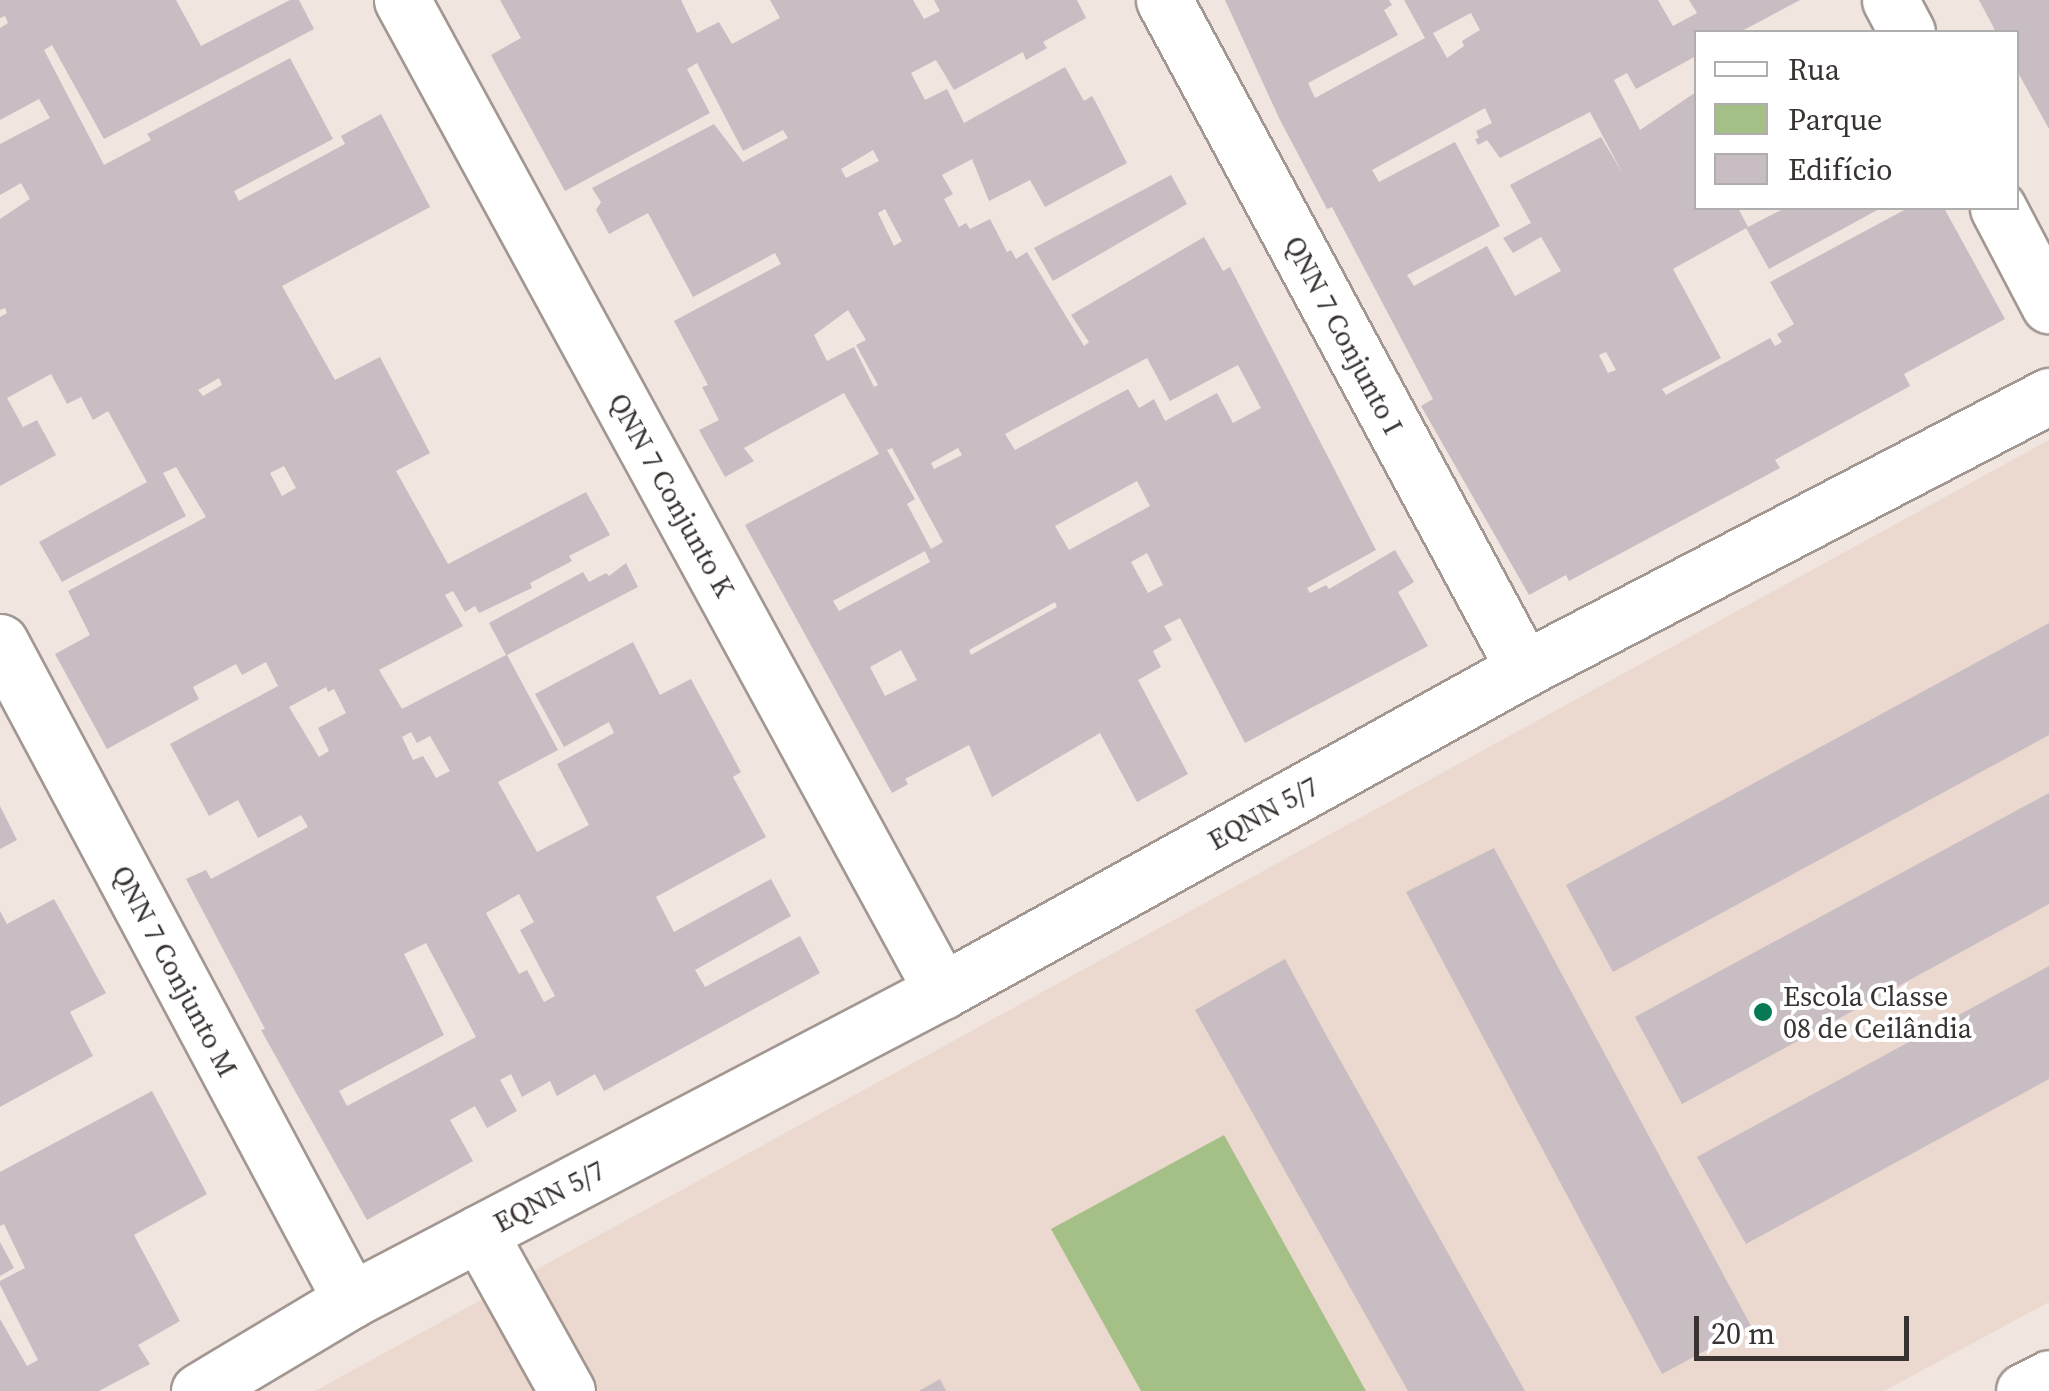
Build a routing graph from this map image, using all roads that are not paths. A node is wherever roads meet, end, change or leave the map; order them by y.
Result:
1 (402, 0) edge
2 (1164, 0) edge
3 (1890, 0) edge
4 (1906, 30) edge
5 (1999, 210) edge
6 (2049, 304) edge
7 (2049, 396) edge
8 (0, 642) edge
9 (1524, 669) junction
10 (942, 991) junction
11 (478, 1233) junction
12 (351, 1300) junction
13 (2049, 1378) edge
14 (200, 1391) edge
15 (566, 1391) edge
16 (2024, 1391) edge

1 - 10 street, QNN 7 Conjunto K
2 - 9 street, QNN 7 Conjunto I
3 - 4 street
5 - 6 street
7 - 9 street, EQNN 5/7
8 - 12 street, QNN 7 Conjunto M
9 - 10 street, EQNN 5/7
10 - 11 street, EQNN 5/7
11 - 12 street, EQNN 5/7
11 - 15 street
12 - 14 street, EQNN 5/7
13 - 16 street

